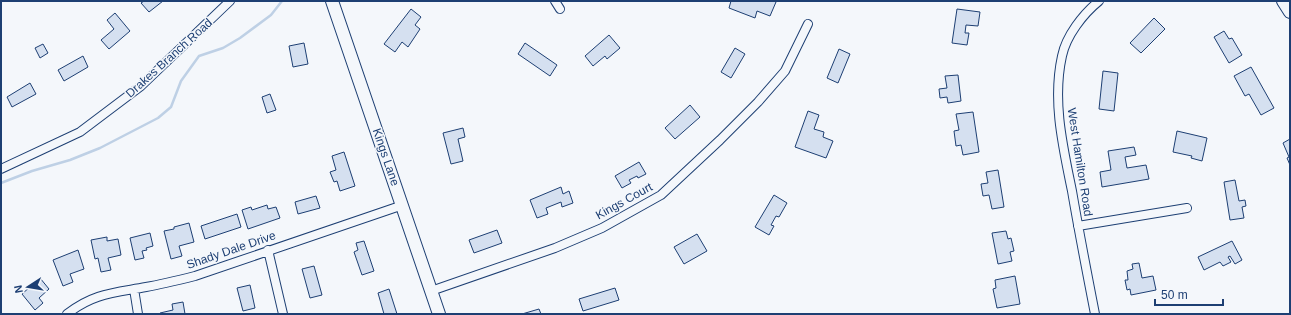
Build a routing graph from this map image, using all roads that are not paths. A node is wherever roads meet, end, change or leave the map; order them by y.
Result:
1 (230, 1) edge
2 (332, 1) edge
3 (555, 1) edge
4 (1099, 1) edge
5 (1283, 1) edge
6 (560, 9) dead end
7 (1290, 12) edge
8 (808, 24) dead end
9 (1, 169) edge
10 (403, 205) junction
11 (1187, 208) dead end
12 (1078, 226) junction
13 (268, 250) junction
14 (134, 289) junction
15 (431, 291) junction
16 (67, 314) edge
17 (138, 314) edge
18 (284, 314) edge
19 (439, 314) edge
20 (1095, 314) edge

1 - 9 street, Drakes Branch Road
2 - 10 street, Kings Lane
3 - 6 street
4 - 12 street, West Hamilton Road
5 - 7 street
8 - 15 street, Kings Court
10 - 13 street, Shady Dale Drive
10 - 15 street, Kings Lane
11 - 12 street
12 - 20 street, West Hamilton Road
13 - 14 street, Shady Dale Drive
13 - 18 street
14 - 16 street, Shady Dale Drive
14 - 17 street
15 - 19 street, Kings Lane

